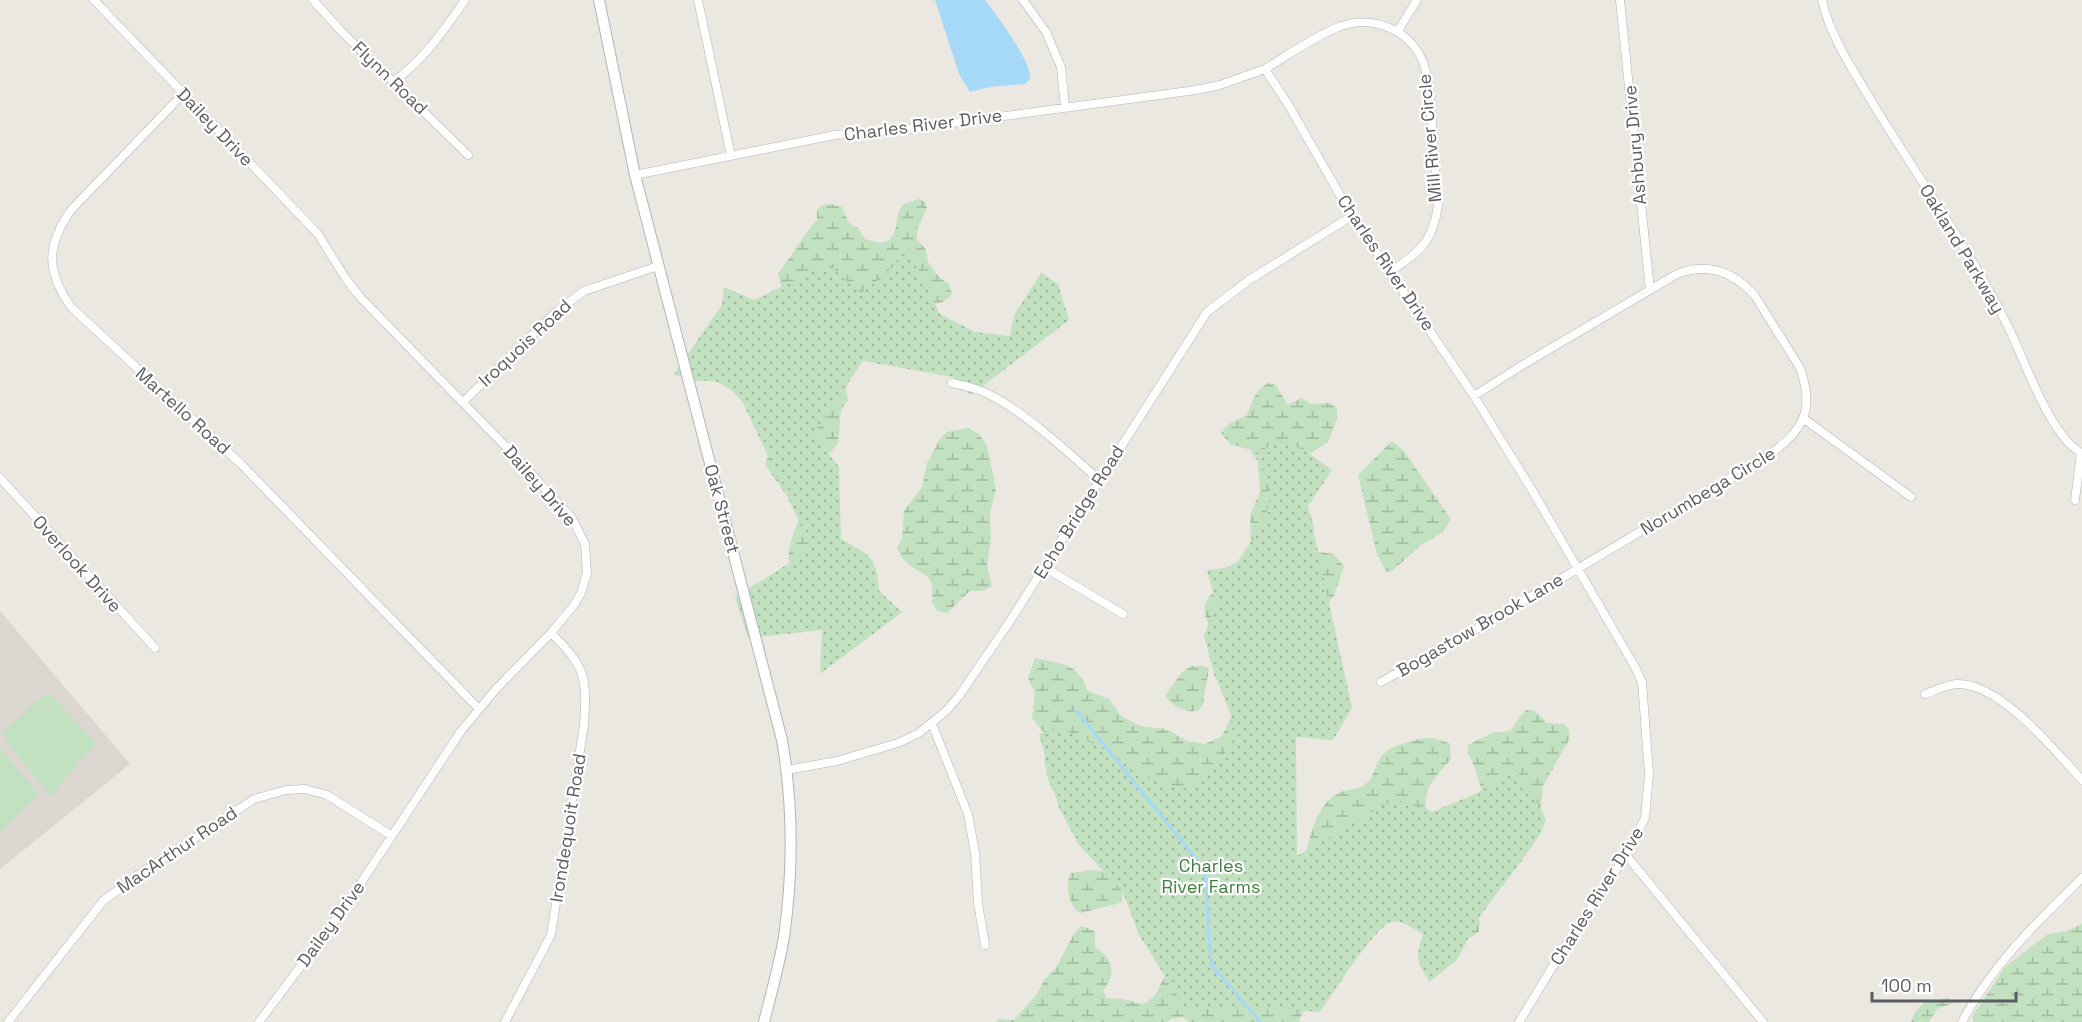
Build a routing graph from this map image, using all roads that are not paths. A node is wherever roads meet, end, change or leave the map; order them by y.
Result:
1 (94, 0) edge
2 (313, 0) edge
3 (465, 0) edge
4 (599, 0) edge
5 (698, 0) edge
6 (1023, 0) edge
7 (1417, 0) edge
8 (1620, 0) edge
9 (1822, 0) edge
10 (1398, 31) junction
11 (1265, 69) junction
12 (393, 82) junction
13 (183, 94) junction
14 (1065, 107) junction
15 (468, 155) dead end
16 (731, 156) junction
17 (635, 175) junction
18 (1352, 216) junction
19 (658, 266) junction
20 (1390, 272) junction
21 (1650, 290) junction
22 (952, 383) dead end
23 (1474, 396) junction
24 (463, 402) junction
25 (1803, 418) junction
26 (2082, 453) edge
27 (0, 478) edge
28 (1099, 480) junction
29 (1911, 497) dead end
30 (2075, 500) dead end
31 (1044, 567) junction
32 (1578, 569) junction
33 (1123, 615) dead end
34 (551, 633) junction
35 (155, 648) dead end
36 (1381, 682) dead end
37 (1924, 694) dead end
38 (479, 709) junction
39 (932, 724) junction
40 (787, 770) junction
41 (2082, 780) edge
42 (392, 836) junction
43 (1626, 855) junction
44 (2082, 878) edge
45 (985, 945) dead end
46 (8, 1022) edge
47 (259, 1022) edge
48 (505, 1022) edge
49 (764, 1022) edge
50 (1519, 1022) edge
51 (1763, 1022) edge
52 (1962, 1022) edge

1 - 13 street, Dailey Drive
2 - 12 street, Flynn Road
3 - 12 street
4 - 17 main road, Oak Street
5 - 16 street
6 - 14 street
7 - 10 street
8 - 21 street, Ashbury Drive
9 - 26 street, Oakland Parkway
10 - 11 street
10 - 20 street, Mill River Circle
11 - 14 street, Charles River Drive
11 - 18 street, Charles River Drive
12 - 15 street, Flynn Road
13 - 24 street, Dailey Drive
13 - 38 street, Martello Road
14 - 16 street, Charles River Drive
16 - 17 street, Charles River Drive
17 - 19 main road, Oak Street
18 - 20 street, Charles River Drive
18 - 28 street, Echo Bridge Road
19 - 24 street, Iroquois Road
19 - 40 main road, Oak Street
20 - 23 street, Charles River Drive
21 - 23 street
21 - 25 street
22 - 28 street
23 - 32 street, Charles River Drive
24 - 34 street, Dailey Drive
25 - 29 street
25 - 32 street, Norumbega Circle
26 - 30 street, Oakland Parkway
27 - 35 street, Overlook Drive
28 - 31 street, Echo Bridge Road
31 - 33 street
31 - 39 street, Echo Bridge Road
32 - 36 street, Bogastow Brook Lane
32 - 43 street, Charles River Drive
34 - 38 street, Dailey Drive
34 - 48 street, Irondequoit Road
37 - 41 street
38 - 42 street, Dailey Drive
39 - 40 street, Echo Bridge Road
39 - 45 street
40 - 49 main road, Oak Street
42 - 46 street, MacArthur Road
42 - 47 street, Dailey Drive
43 - 50 street, Charles River Drive
43 - 51 street
44 - 52 street

